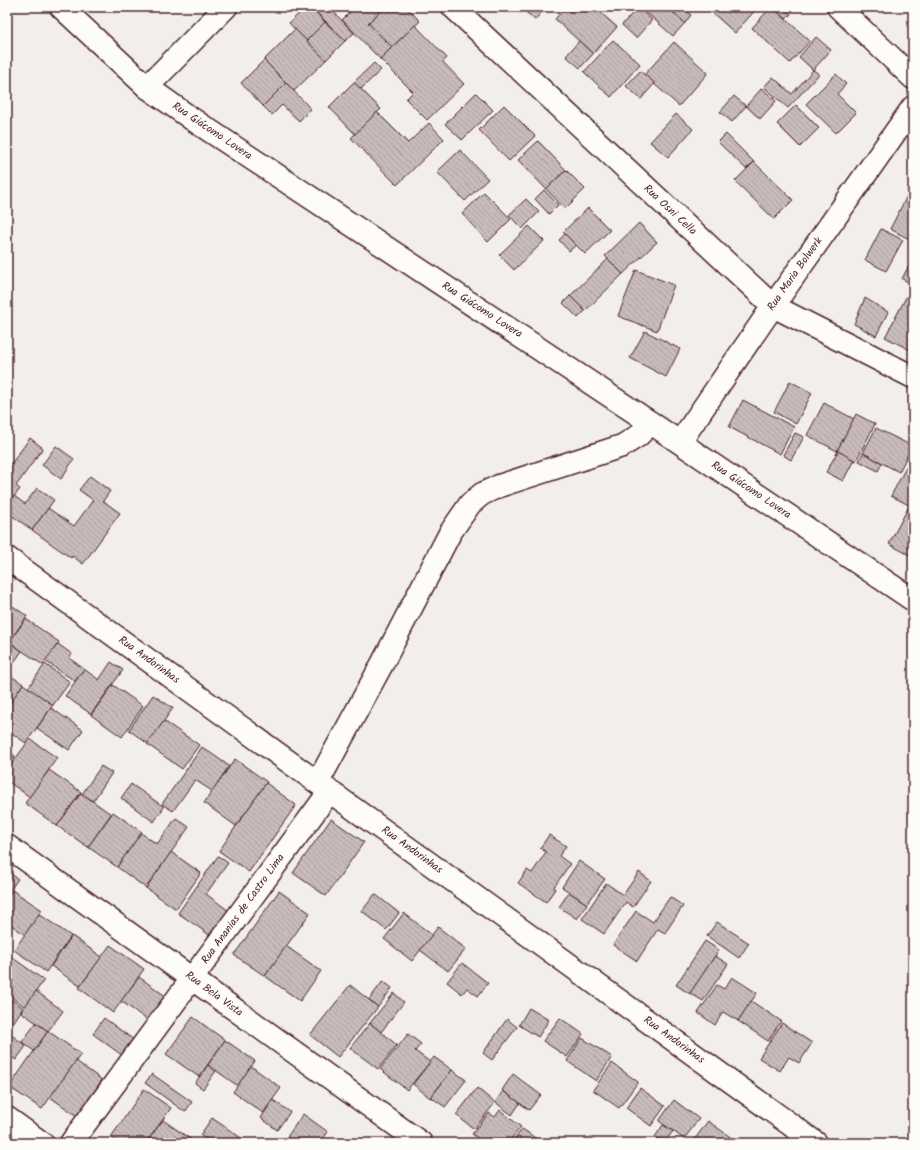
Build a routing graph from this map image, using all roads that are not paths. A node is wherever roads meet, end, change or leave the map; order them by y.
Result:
1 (61, 7) edge
2 (226, 7) edge
3 (453, 7) edge
4 (838, 7) edge
5 (913, 78) edge
6 (147, 86) junction
7 (913, 107) edge
8 (773, 306) junction
9 (913, 377) edge
10 (651, 422) junction
11 (680, 442) junction
12 (7, 558) edge
13 (913, 600) edge
14 (324, 786) junction
15 (7, 846) edge
16 (192, 978) junction
17 (7, 1118) edge
18 (42, 1143) edge
19 (71, 1143) edge
20 (421, 1143) edge
21 (816, 1143) edge

1 - 6 street, Rua Giácomo Lovera
2 - 6 street
3 - 8 street, Rua Osni Cella
4 - 5 street
6 - 10 street, Rua Giácomo Lovera
7 - 8 street, Rua Maria Bolwerk
8 - 9 street, Rua Osni Cella
8 - 11 street, Rua Maria Bolwerk
10 - 11 street, Rua Giácomo Lovera
10 - 14 street, Rua Ananias de Castro Lima
11 - 13 street, Rua Giácomo Lovera
12 - 14 street, Rua Andorinhas
14 - 16 street, Rua Ananias de Castro Lima
14 - 21 street, Rua Andorinhas
15 - 16 street, Rua Bela Vista
16 - 19 street, Rua Ananias de Castro Lima
16 - 20 street, Rua Bela Vista
17 - 18 street

